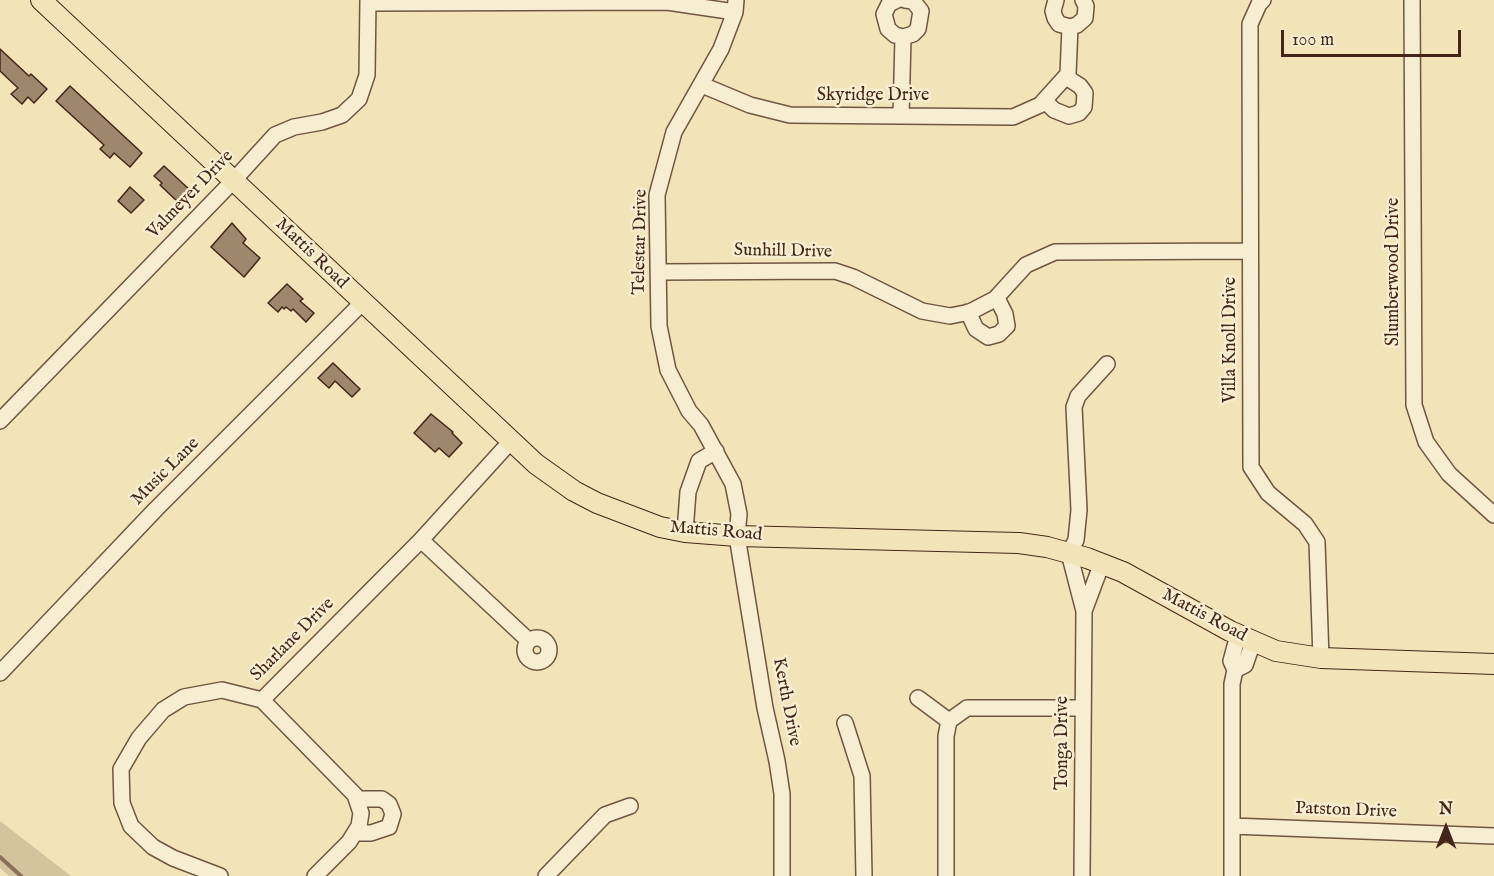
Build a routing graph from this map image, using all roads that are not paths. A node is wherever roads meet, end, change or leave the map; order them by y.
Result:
1 (41, 0) edge
2 (897, 0) edge
3 (905, 0) edge
4 (1056, 0) edge
5 (1083, 0) edge
6 (1263, 0) edge
7 (1412, 0) edge
8 (368, 2) edge
9 (735, 6) edge
10 (1070, 27) junction
11 (903, 36) junction
12 (1066, 77) junction
13 (702, 85) junction
14 (1045, 101) junction
15 (901, 116) junction
16 (234, 180) junction
17 (1250, 251) junction
18 (660, 272) junction
19 (997, 297) junction
20 (362, 303) junction
21 (968, 312) junction
22 (1107, 364) dead end
23 (0, 421) edge
24 (511, 441) junction
25 (716, 451) junction
26 (1494, 515) edge
27 (685, 532) junction
28 (737, 536) junction
29 (421, 540) junction
30 (1069, 553) junction
31 (1102, 563) junction
32 (1084, 611) junction
33 (1246, 639) junction
34 (530, 640) dead end
35 (1321, 658) junction
36 (1494, 664) edge
37 (0, 673) edge
38 (918, 698) dead end
39 (262, 700) junction
40 (1082, 708) junction
41 (950, 721) junction
42 (845, 723) dead end
43 (357, 799) junction
44 (630, 806) dead end
45 (1232, 826) junction
46 (355, 833) junction
47 (1494, 836) edge
48 (220, 876) edge
49 (315, 876) edge
50 (546, 876) edge
51 (782, 876) edge
52 (864, 876) edge
53 (946, 876) edge
54 (1082, 876) edge
55 (1232, 876) edge

1 - 16 main road, Mattis Road
2 - 11 street
3 - 11 street
4 - 10 street
5 - 10 street
6 - 17 street, Villa Knoll Drive
7 - 26 street, Slumberwood Drive
8 - 9 street
8 - 16 street, Valmeyer Drive
9 - 13 street, Telestar Drive
10 - 12 street
11 - 15 street
12 - 14 street, Skyridge Drive
12 - 14 street
13 - 15 street, Skyridge Drive
13 - 18 street, Telestar Drive
14 - 15 street, Skyridge Drive
16 - 20 main road, Mattis Road
16 - 23 street, Valmeyer Drive
17 - 19 street, Sunhill Drive
17 - 35 street, Villa Knoll Drive
18 - 21 street, Sunhill Drive
18 - 25 street, Telestar Drive
19 - 21 street, Sunhill Drive
19 - 21 street
20 - 24 main road, Mattis Road
20 - 37 street, Music Lane
22 - 30 street
24 - 27 main road, Mattis Road
24 - 29 street, Sharlane Drive
25 - 27 street
25 - 28 street, Telestar Drive
27 - 28 main road, Mattis Road
28 - 30 main road, Mattis Road
28 - 51 street, Kerth Drive
29 - 34 street
29 - 39 street, Sharlane Drive
30 - 31 main road, Mattis Road
30 - 32 street, Tonga Drive
31 - 32 street, Tonga Drive
31 - 33 main road, Mattis Road
32 - 40 street, Tonga Drive
33 - 35 main road, Mattis Road
33 - 45 street
35 - 36 main road, Mattis Road
38 - 41 street
39 - 43 street
39 - 48 street, Sharlane Drive
40 - 41 street
40 - 54 street, Tonga Drive
41 - 53 street
42 - 52 street
43 - 46 street
43 - 46 street
44 - 50 street
45 - 47 street, Patston Drive
45 - 55 street
46 - 49 street

